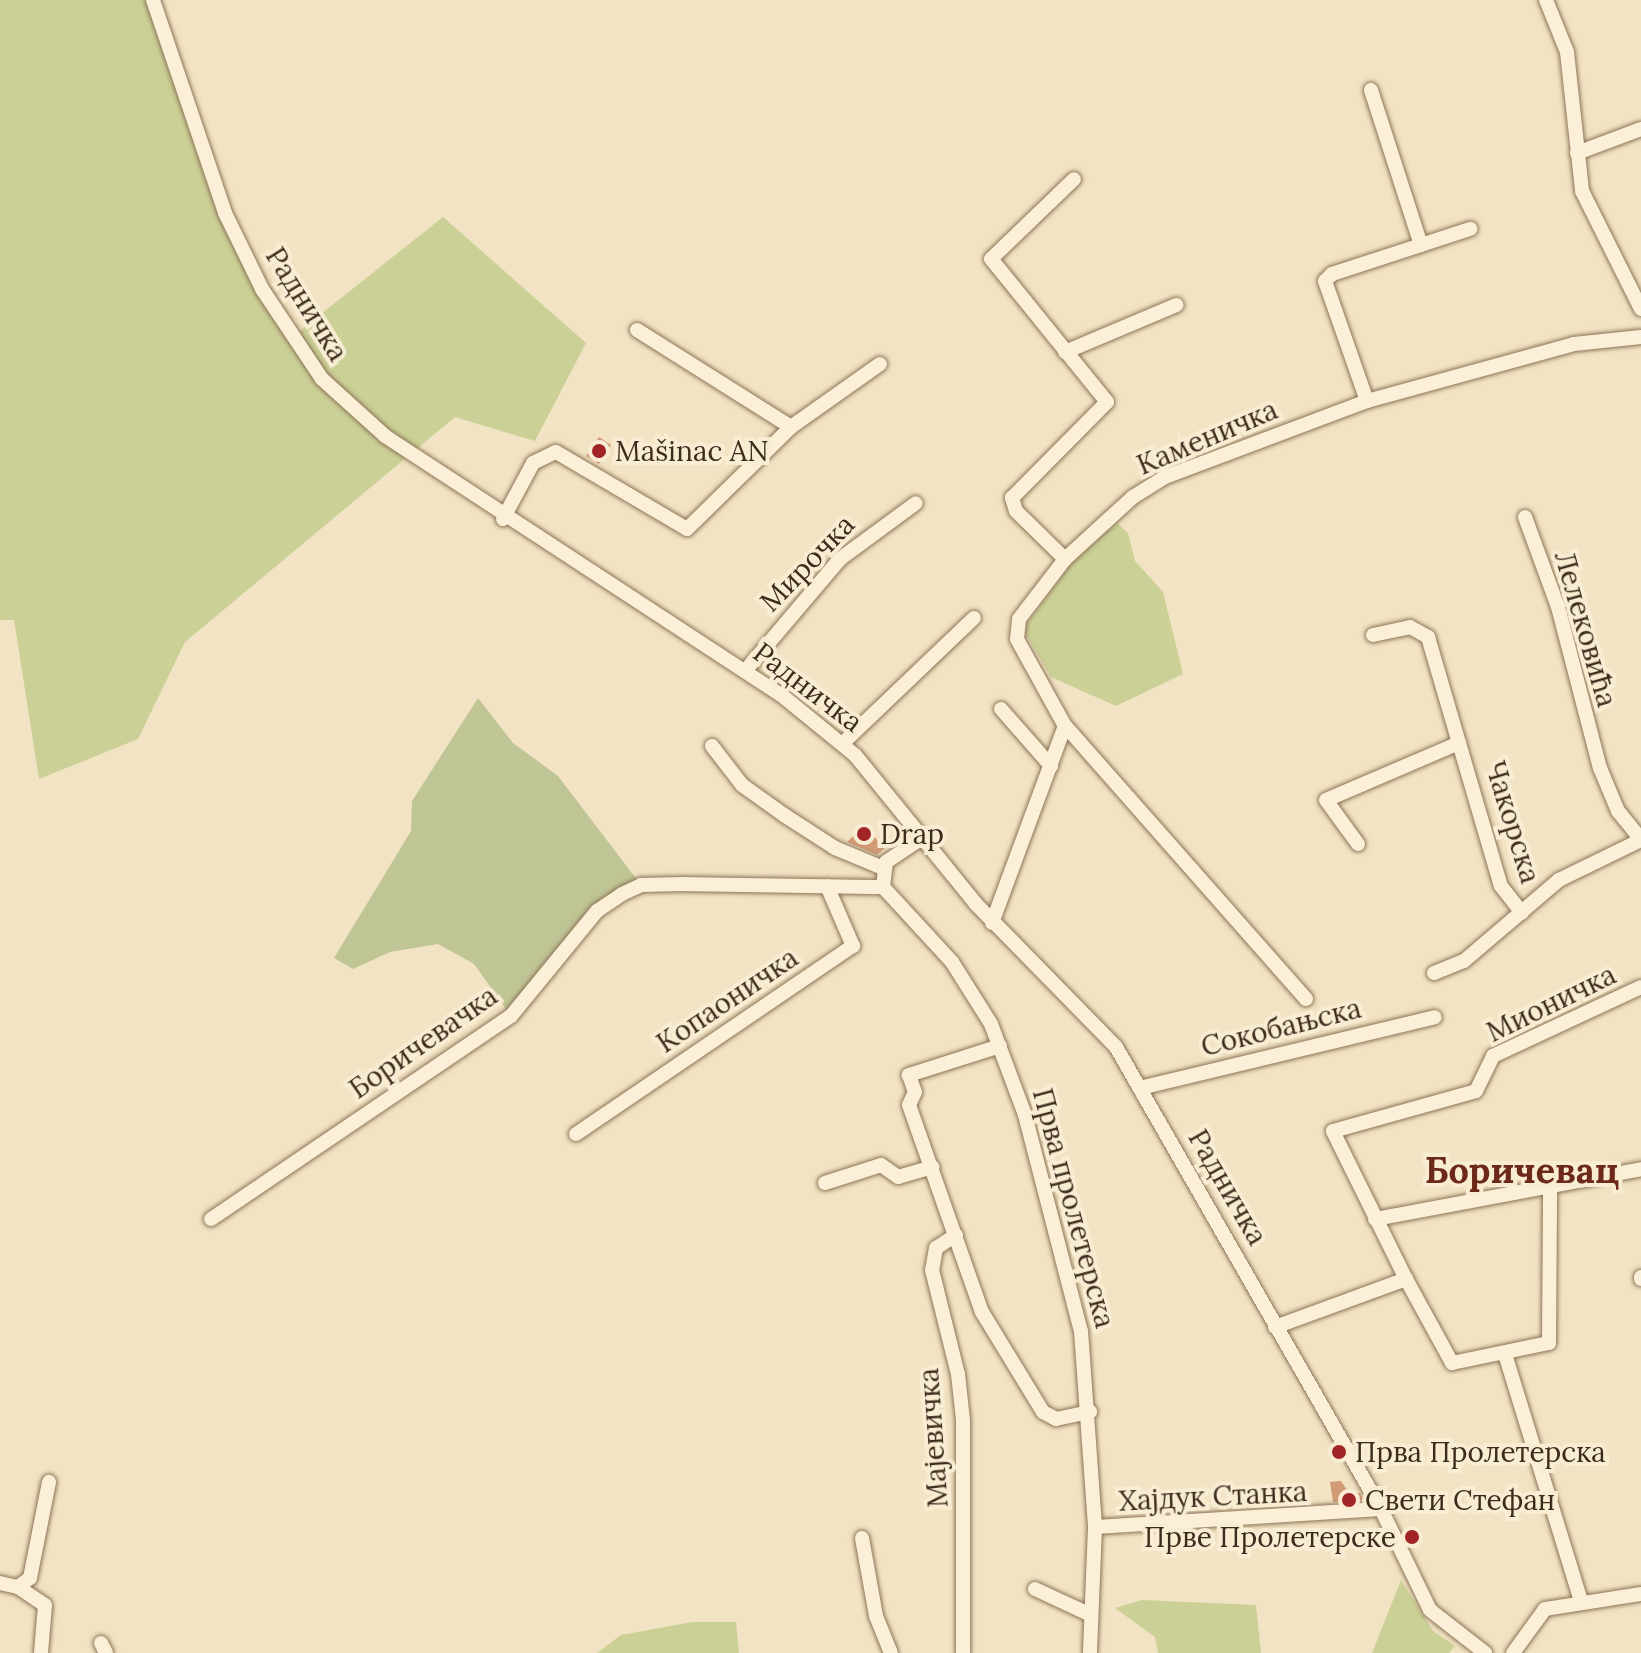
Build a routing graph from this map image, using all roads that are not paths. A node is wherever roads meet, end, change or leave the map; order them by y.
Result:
1 (153, 0) edge
2 (1546, 0) edge
3 (1371, 90) dead end
4 (1641, 129) edge
5 (1577, 153) junction
6 (1074, 179) dead end
7 (1470, 229) dead end
8 (1421, 245) junction
9 (1176, 305) dead end
10 (1641, 309) edge
11 (637, 330) dead end
12 (1641, 337) edge
13 (1065, 352) junction
14 (880, 364) dead end
15 (1367, 401) junction
16 (791, 427) junction
17 (916, 503) dead end
18 (1525, 517) dead end
19 (503, 519) junction
20 (1065, 559) junction
21 (974, 618) dead end
22 (1373, 635) dead end
23 (745, 671) junction
24 (1001, 709) dead end
25 (1065, 726) junction
26 (843, 743) junction
27 (1459, 743) junction
28 (712, 746) dead end
29 (1051, 766) junction
30 (922, 838) junction
31 (1641, 839) edge
32 (1358, 844) dead end
33 (883, 868) junction
34 (827, 886) junction
35 (883, 887) junction
36 (1522, 913) junction
37 (992, 923) junction
38 (1434, 973) dead end
39 (1641, 987) edge
40 (1306, 999) dead end
41 (1435, 1017) dead end
42 (1000, 1046) junction
43 (1140, 1088) junction
44 (576, 1134) dead end
45 (933, 1167) junction
46 (1641, 1169) edge
47 (825, 1183) dead end
48 (1550, 1184) junction
49 (211, 1219) dead end
50 (1375, 1219) junction
51 (956, 1235) junction
52 (1406, 1279) junction
53 (1275, 1327) junction
54 (1505, 1354) junction
55 (1090, 1412) junction
56 (49, 1482) dead end
57 (1381, 1509) junction
58 (1095, 1527) junction
59 (862, 1538) dead end
60 (0, 1583) edge
61 (18, 1587) junction
62 (1035, 1589) dead end
63 (1641, 1594) edge
64 (1581, 1601) junction
65 (1091, 1615) junction
66 (41, 1653) edge
67 (891, 1653) edge
68 (963, 1653) edge
69 (1090, 1653) edge
70 (1485, 1653) edge
71 (1513, 1653) edge

1 - 19 street, Радничка
2 - 5 street
3 - 8 street
4 - 5 street
5 - 10 street
6 - 13 street
7 - 8 street
8 - 15 street
9 - 13 street
11 - 16 street
12 - 15 street, Каменичка
13 - 20 street
14 - 16 street
15 - 20 street, Каменичка
16 - 19 street
17 - 23 street, Мирочка
18 - 31 street, Лелековића
19 - 23 street, Радничка
20 - 25 street, Каменичка
21 - 26 street
22 - 27 street, Чакорска
23 - 26 street, Радничка
24 - 29 street
25 - 29 street
25 - 40 street
26 - 30 street, Радничка
27 - 32 street, Чакорска
27 - 36 street, Чакорска
28 - 33 street
29 - 37 street
30 - 33 street
30 - 37 street, Радничка
31 - 36 street, Чакорска
33 - 35 street
34 - 35 street, Боричевачка
34 - 44 street, Копаоничка
34 - 49 street, Боричевачка
35 - 42 street, Прва пролетерска
36 - 38 street, Чакорска
37 - 43 street, Радничка
39 - 50 street, Мионичка
41 - 43 street, Сокобањска
42 - 45 street
42 - 55 street, Прва пролетерска
43 - 53 street, Радничка
45 - 47 street
45 - 51 street
46 - 48 street
48 - 50 street
48 - 54 street
50 - 52 street, Мионичка
51 - 55 street
51 - 68 street, Мајевичка
52 - 53 street
52 - 54 street, Мионичка
53 - 57 street, Радничка
54 - 64 street
55 - 58 street, Прва пролетерска
56 - 61 street
57 - 58 street, Хајдук Станка
57 - 70 street, Радничка
58 - 65 street, Прва пролетерска
59 - 67 street
60 - 61 street
61 - 66 street
62 - 65 street
63 - 64 street
64 - 71 street
65 - 69 street, Прва пролетерска

